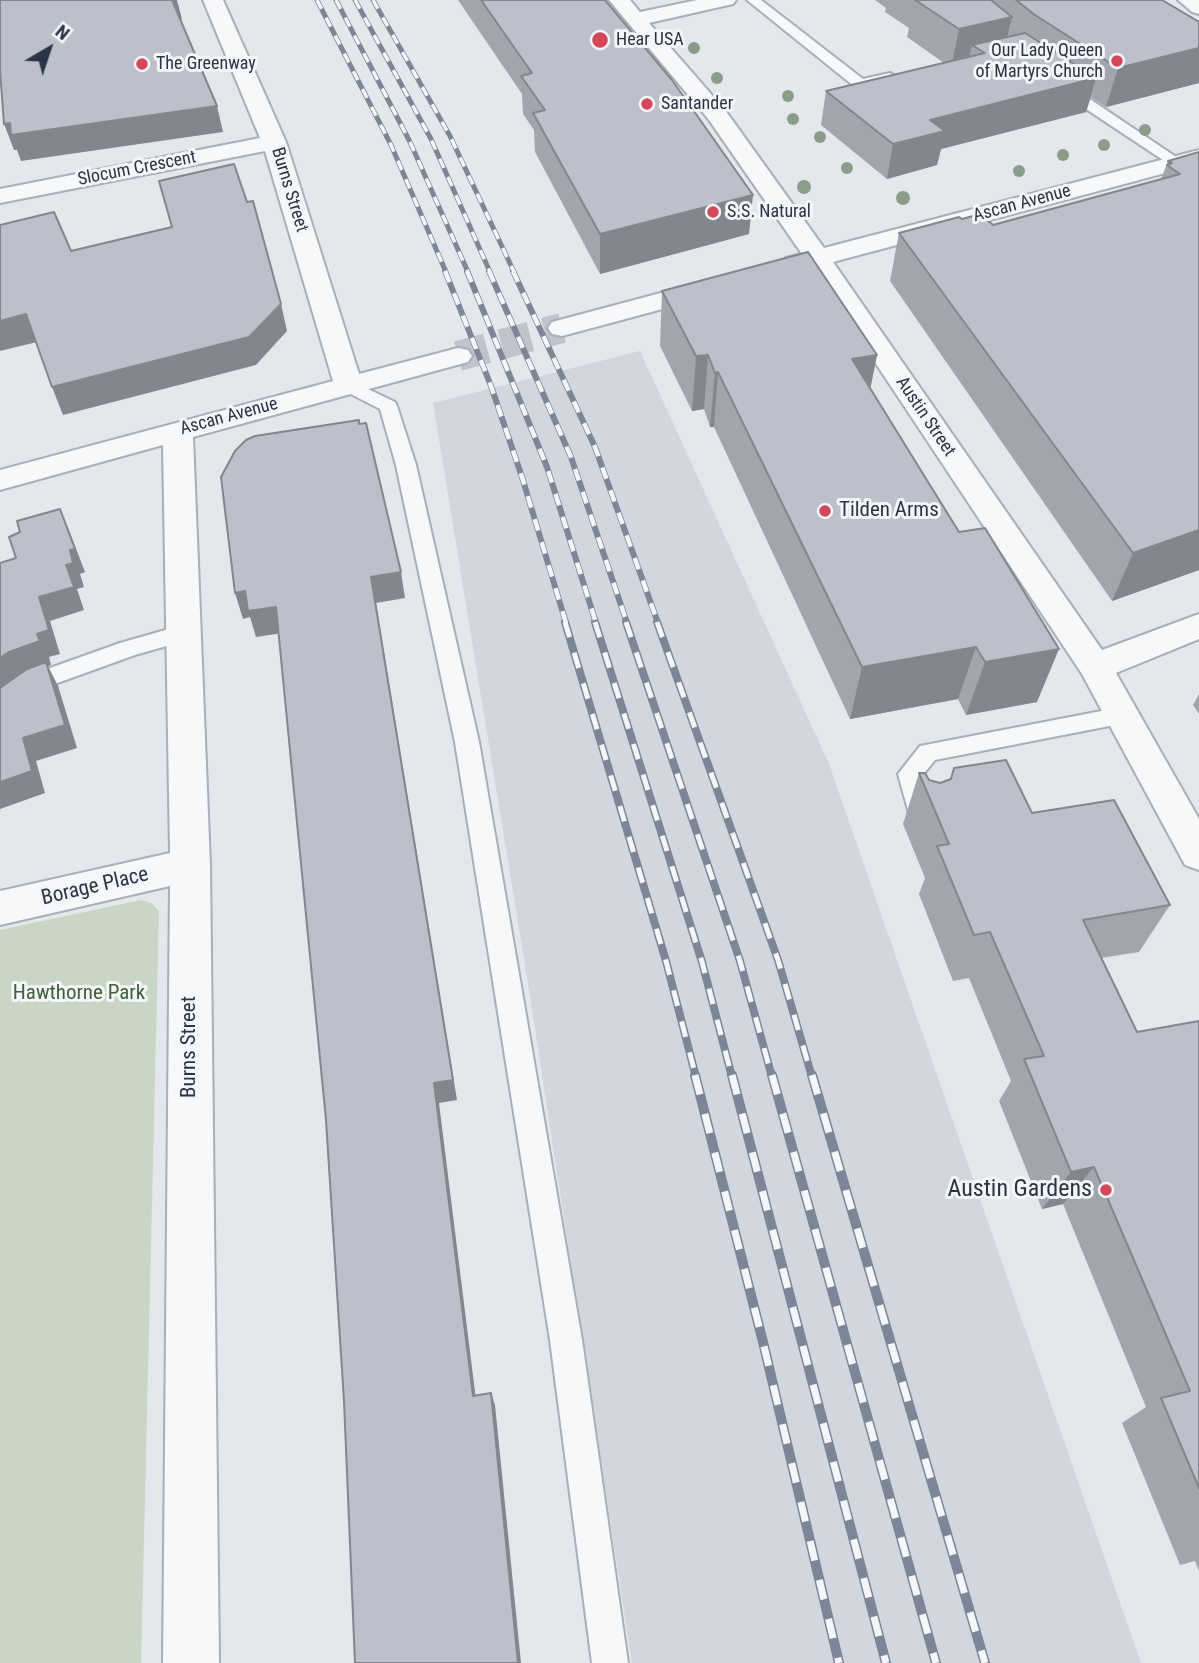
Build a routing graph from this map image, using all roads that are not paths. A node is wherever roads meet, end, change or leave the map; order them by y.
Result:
1 (214, 0) edge
2 (620, 0) edge
3 (726, 0) edge
4 (753, 0) edge
5 (1188, 0) edge
6 (1199, 8) edge
7 (637, 19) junction
8 (899, 75) edge
9 (1051, 79) edge
10 (274, 142) junction
11 (1188, 160) edge
12 (0, 196) edge
13 (818, 258) junction
14 (773, 270) edge
15 (734, 281) edge
16 (562, 328) tunnel mouth
17 (458, 356) tunnel mouth
18 (349, 386) junction
19 (178, 430) junction
20 (0, 480) edge
21 (1199, 626) edge
22 (183, 633) junction
23 (1095, 667) junction
24 (0, 706) edge
25 (1122, 716) junction
26 (922, 821) dead end
27 (1199, 854) edge
28 (190, 865) junction
29 (0, 908) edge
30 (191, 1663) edge
31 (610, 1663) edge

1 - 10 street, Burns Street
2 - 7 street, Austin Street
3 - 7 street
4 - 8 lane
5 - 6 street
7 - 13 street, Austin Street
9 - 11 lane
10 - 12 street, Slocum Crescent
10 - 18 street, Burns Street
11 - 13 street, Ascan Avenue
13 - 14 street, Ascan Avenue
13 - 23 street, Austin Street
15 - 16 street
17 - 18 street, Ascan Avenue
18 - 19 street, Ascan Avenue
18 - 31 lane
19 - 20 street, Ascan Avenue
19 - 22 street, Burns Street
21 - 23 street
22 - 24 lane
22 - 28 street, Burns Street
23 - 25 street, Austin Street
25 - 26 lane
25 - 27 street, Austin Street
28 - 29 street, Borage Place
28 - 30 street, Burns Street

